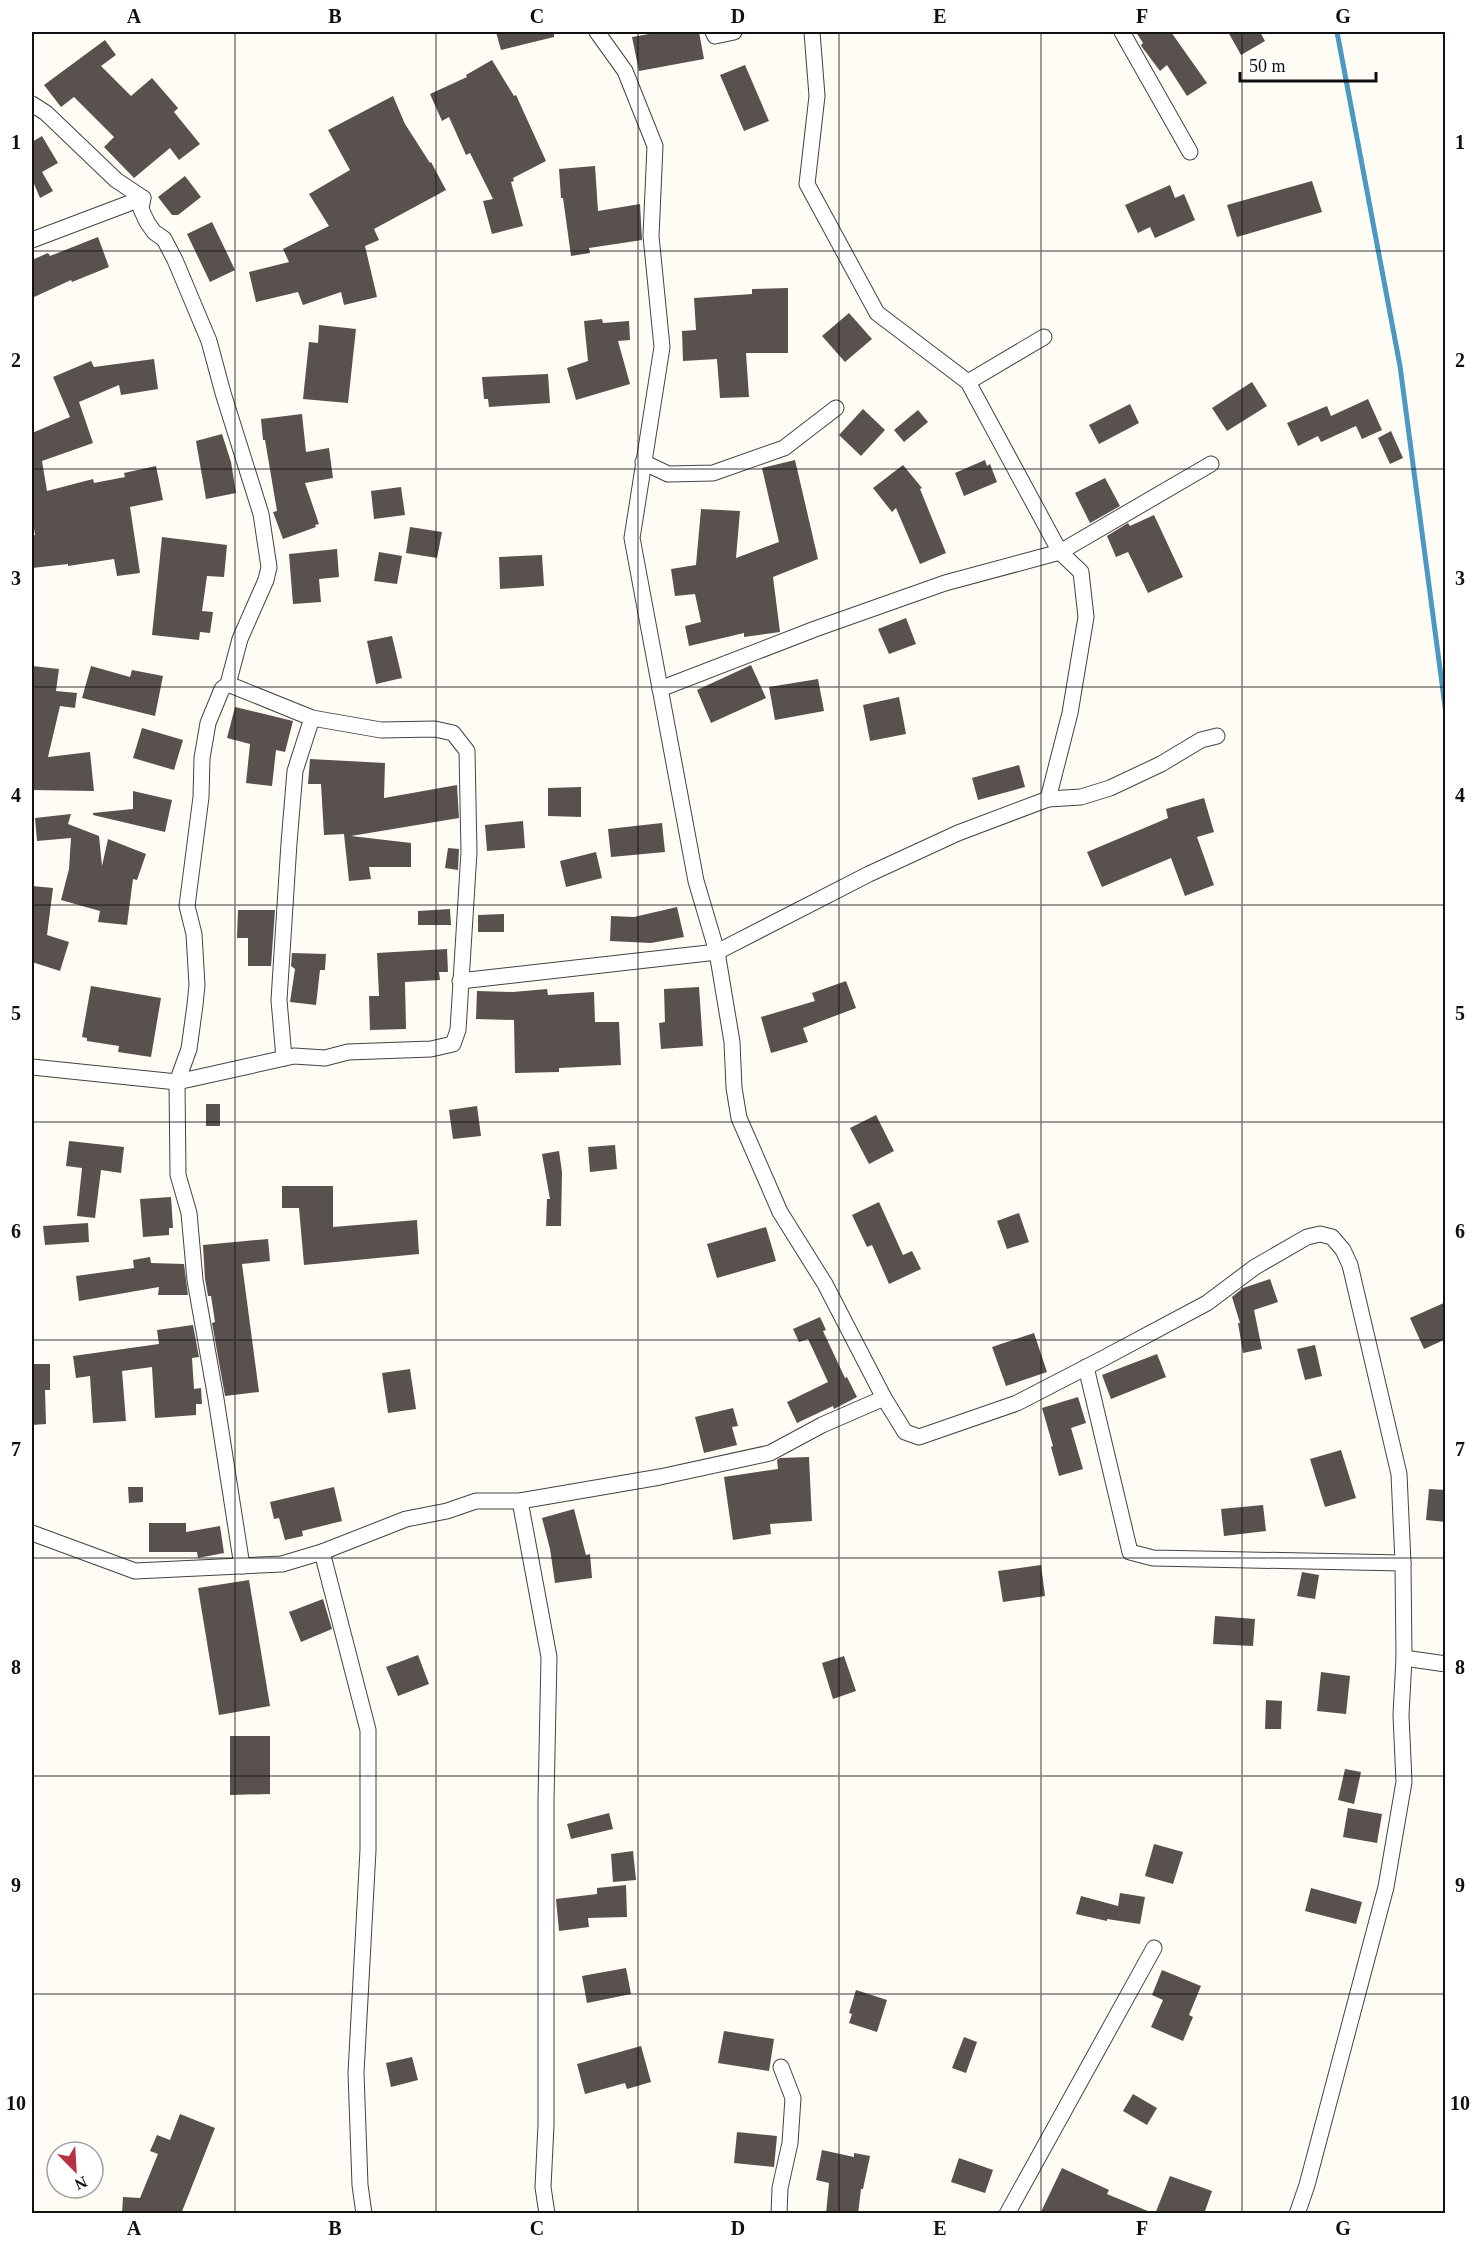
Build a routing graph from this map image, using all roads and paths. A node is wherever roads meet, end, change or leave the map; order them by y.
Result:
1 (597, 32) edge
2 (713, 32) edge
3 (734, 32) edge
4 (812, 32) edge
5 (1122, 32) edge
6 (32, 104) edge
7 (1190, 152) dead end
8 (143, 198) junction
9 (32, 240) edge
10 (1044, 337) dead end
11 (968, 381) junction
12 (836, 408) dead end
13 (643, 462) junction
14 (1211, 464) dead end
15 (1060, 552) junction
16 (228, 684) junction
17 (660, 689) junction
18 (312, 718) junction
19 (1217, 736) dead end
20 (1048, 799) junction
21 (717, 952) junction
22 (460, 981) junction
23 (284, 1058) junction
24 (32, 1067) edge
25 (177, 1082) junction
26 (1086, 1367) junction
27 (884, 1398) junction
28 (520, 1501) junction
29 (32, 1533) edge
30 (322, 1552) junction
31 (1403, 1563) junction
32 (242, 1566) junction
33 (1404, 1658) junction
34 (1446, 1664) edge
35 (1154, 1948) dead end
36 (781, 2067) dead end
37 (363, 2214) edge
38 (547, 2214) edge
39 (779, 2214) edge
40 (1007, 2214) edge
41 (1297, 2214) edge

1 - 13 street
2 - 3 street
4 - 11 street
5 - 7 street
6 - 8 street
8 - 9 street
8 - 16 street
10 - 11 street
11 - 15 street
12 - 13 street
13 - 17 street
14 - 15 street
15 - 17 street
15 - 20 street
16 - 18 street
16 - 25 street
17 - 21 street
18 - 22 street
18 - 23 street
19 - 20 street
20 - 21 street
21 - 22 street
21 - 27 street
22 - 23 street
23 - 25 street
24 - 25 street
25 - 32 street
26 - 27 street
26 - 31 street
26 - 31 street
27 - 28 street
28 - 30 street
28 - 38 street
29 - 32 street
30 - 32 street
30 - 37 street
31 - 33 street
33 - 34 street
33 - 41 street
35 - 40 street
36 - 39 street

